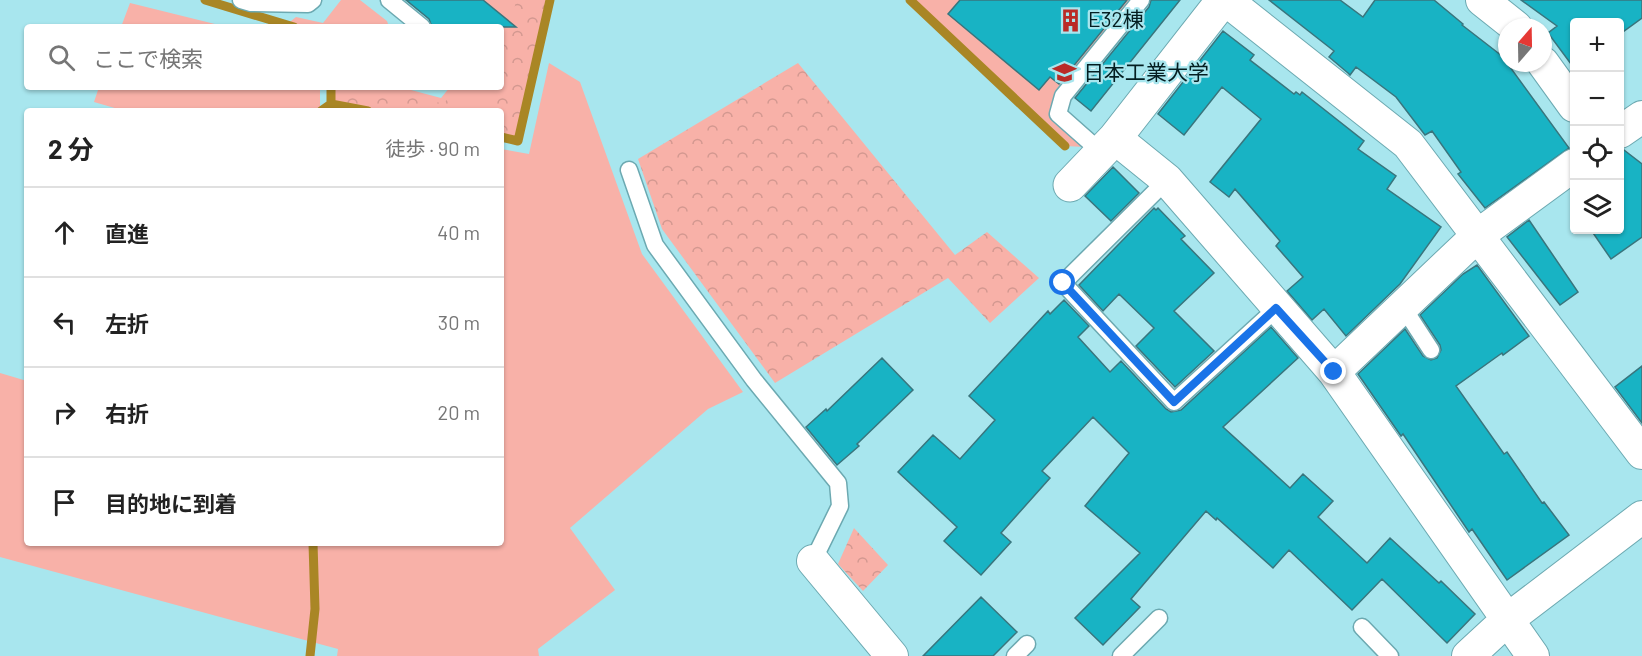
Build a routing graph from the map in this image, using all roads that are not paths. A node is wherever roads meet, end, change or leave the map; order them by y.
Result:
1 (241, 0) edge
2 (313, 0) edge
3 (388, 0) edge
4 (1141, 0) edge
5 (1225, 0) edge
6 (1482, 0) edge
7 (1505, 18) edge
8 (419, 24) edge
9 (1550, 72) edge
10 (1570, 99) edge
11 (1108, 145) junction
12 (1570, 169) edge
13 (629, 170) dead end
14 (1167, 180) junction
15 (1070, 185) dead end
16 (1477, 236) junction
17 (1403, 307) junction
18 (1276, 308) junction
19 (1431, 350) dead end
20 (1334, 372) junction
21 (1642, 453) edge
22 (1642, 517) edge
23 (813, 561) joint
24 (1159, 618) dead end
25 (1507, 620) junction
26 (1362, 627) dead end
27 (1028, 644) dead end
28 (892, 656) edge
29 (1015, 656) edge
30 (1121, 656) edge
31 (1390, 656) edge
32 (1468, 656) edge
33 (1533, 656) edge

1 - 2 lane
3 - 8 lane
4 - 11 lane
5 - 11 street
5 - 16 street
6 - 7 street
9 - 10 street
11 - 14 street
11 - 15 street
12 - 16 street
13 - 23 lane
14 - 18 street
14 - 18 lane
16 - 17 street
16 - 21 street
17 - 19 lane
17 - 20 street
18 - 20 street
20 - 25 street
22 - 25 street
23 - 28 street
24 - 30 lane
25 - 32 street
25 - 33 street
26 - 31 lane
27 - 29 lane

